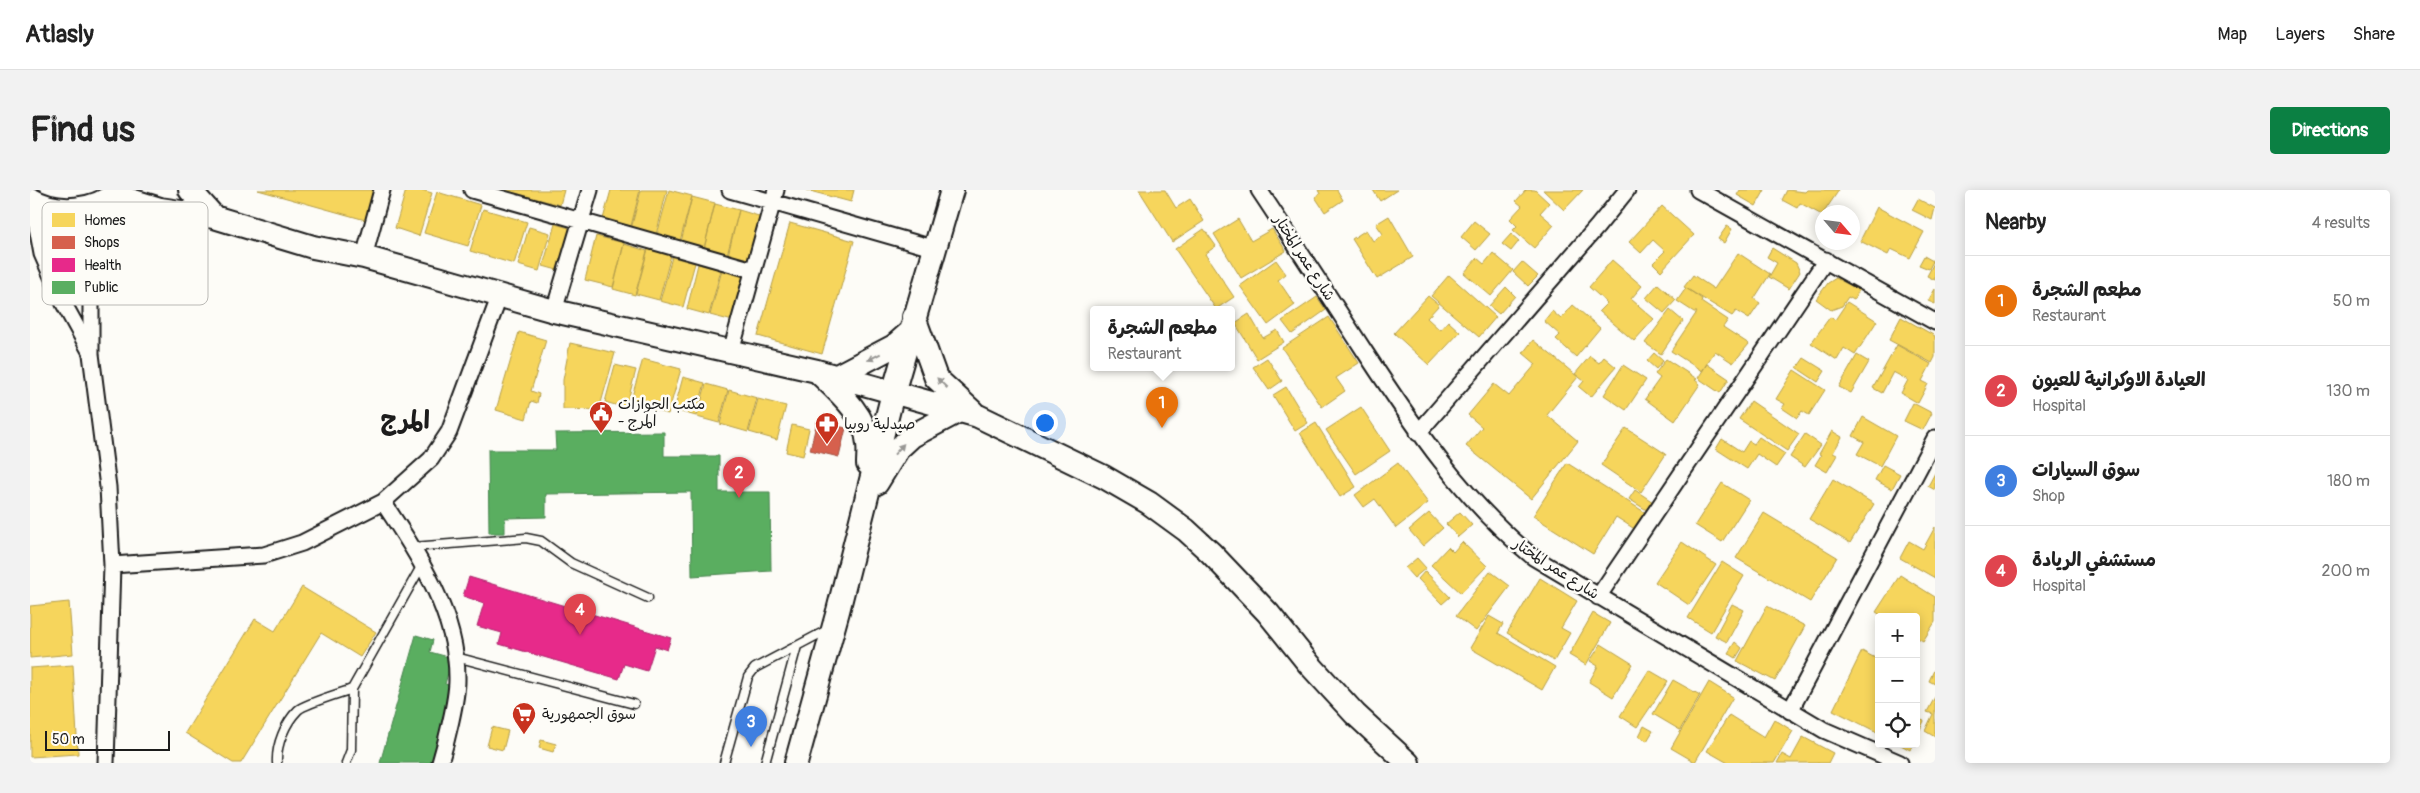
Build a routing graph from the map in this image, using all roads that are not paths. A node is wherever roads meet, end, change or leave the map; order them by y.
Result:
1 (190, 190) edge
2 (382, 190) edge
3 (472, 190) edge
4 (590, 190) edge
5 (730, 190) edge
6 (952, 190) edge
7 (1260, 190) edge
8 (1627, 190) edge
9 (1698, 190) edge
10 (110, 196) edge
11 (774, 196) edge
12 (31, 200) edge
13 (96, 202) edge
14 (133, 202) edge
15 (201, 202) edge
16 (208, 210) edge
17 (208, 216) edge
18 (214, 217) junction
19 (581, 222) junction
20 (936, 248) junction
21 (42, 254) edge
22 (364, 257) junction
23 (1826, 260) junction
24 (753, 270) junction
25 (500, 295) junction
26 (65, 305) edge
27 (91, 305) edge
28 (554, 311) junction
29 (1935, 322) edge
30 (912, 325) junction
31 (731, 351) junction
32 (91, 354) junction
33 (826, 374) junction
34 (893, 393) junction
35 (968, 413) junction
36 (1418, 433) junction
37 (1935, 438) edge
38 (866, 495) junction
39 (383, 502) junction
40 (413, 547) junction
41 (112, 565) junction
42 (422, 565) junction
43 (1598, 596) junction
44 (648, 598) dead end
45 (833, 626) junction
46 (797, 646) junction
47 (456, 657) junction
48 (352, 689) junction
49 (634, 704) dead end
50 (1790, 711) junction
51 (106, 763) edge
52 (277, 763) edge
53 (346, 763) edge
54 (440, 763) edge
55 (724, 763) edge
56 (764, 763) edge
57 (796, 763) edge
58 (1408, 763) edge
59 (1900, 763) edge

1 - 15 main road
2 - 22 street
3 - 19 street
4 - 19 street
5 - 11 street
6 - 20 main road
7 - 36 street, شارع عمر المختار
8 - 36 street
9 - 23 street
10 - 13 main road
10 - 14 main road
11 - 20 street
11 - 24 street
12 - 21 street
16 - 18 main road
17 - 18 main road
18 - 22 main road
19 - 24 street
19 - 28 street
20 - 30 main road
22 - 25 main road
23 - 29 street
23 - 43 street
24 - 31 street
25 - 28 main road
25 - 39 street
26 - 32 street
27 - 32 street
28 - 31 main road
30 -> 33 main road
30 - 34 main road
35 -> 30 main road
31 - 33 main road
32 - 41 street
33 - 34 main road
33 - 38 main road
34 - 35 main road
34 - 38 main road
38 -> 35 main road
35 - 58 main road
36 - 43 street, شارع عمر المختار
37 - 50 street
38 - 45 main road
39 - 40 street
39 - 41 street
40 - 42 street
40 - 44 lane
41 - 51 street
42 - 47 street
42 - 48 lane
43 - 50 street, شارع عمر المختار
45 - 46 lane
45 - 57 main road
46 - 55 lane
46 - 56 lane
47 - 49 lane
47 - 54 street
48 - 52 lane
48 - 53 lane
50 - 59 street, شارع عمر المختار

